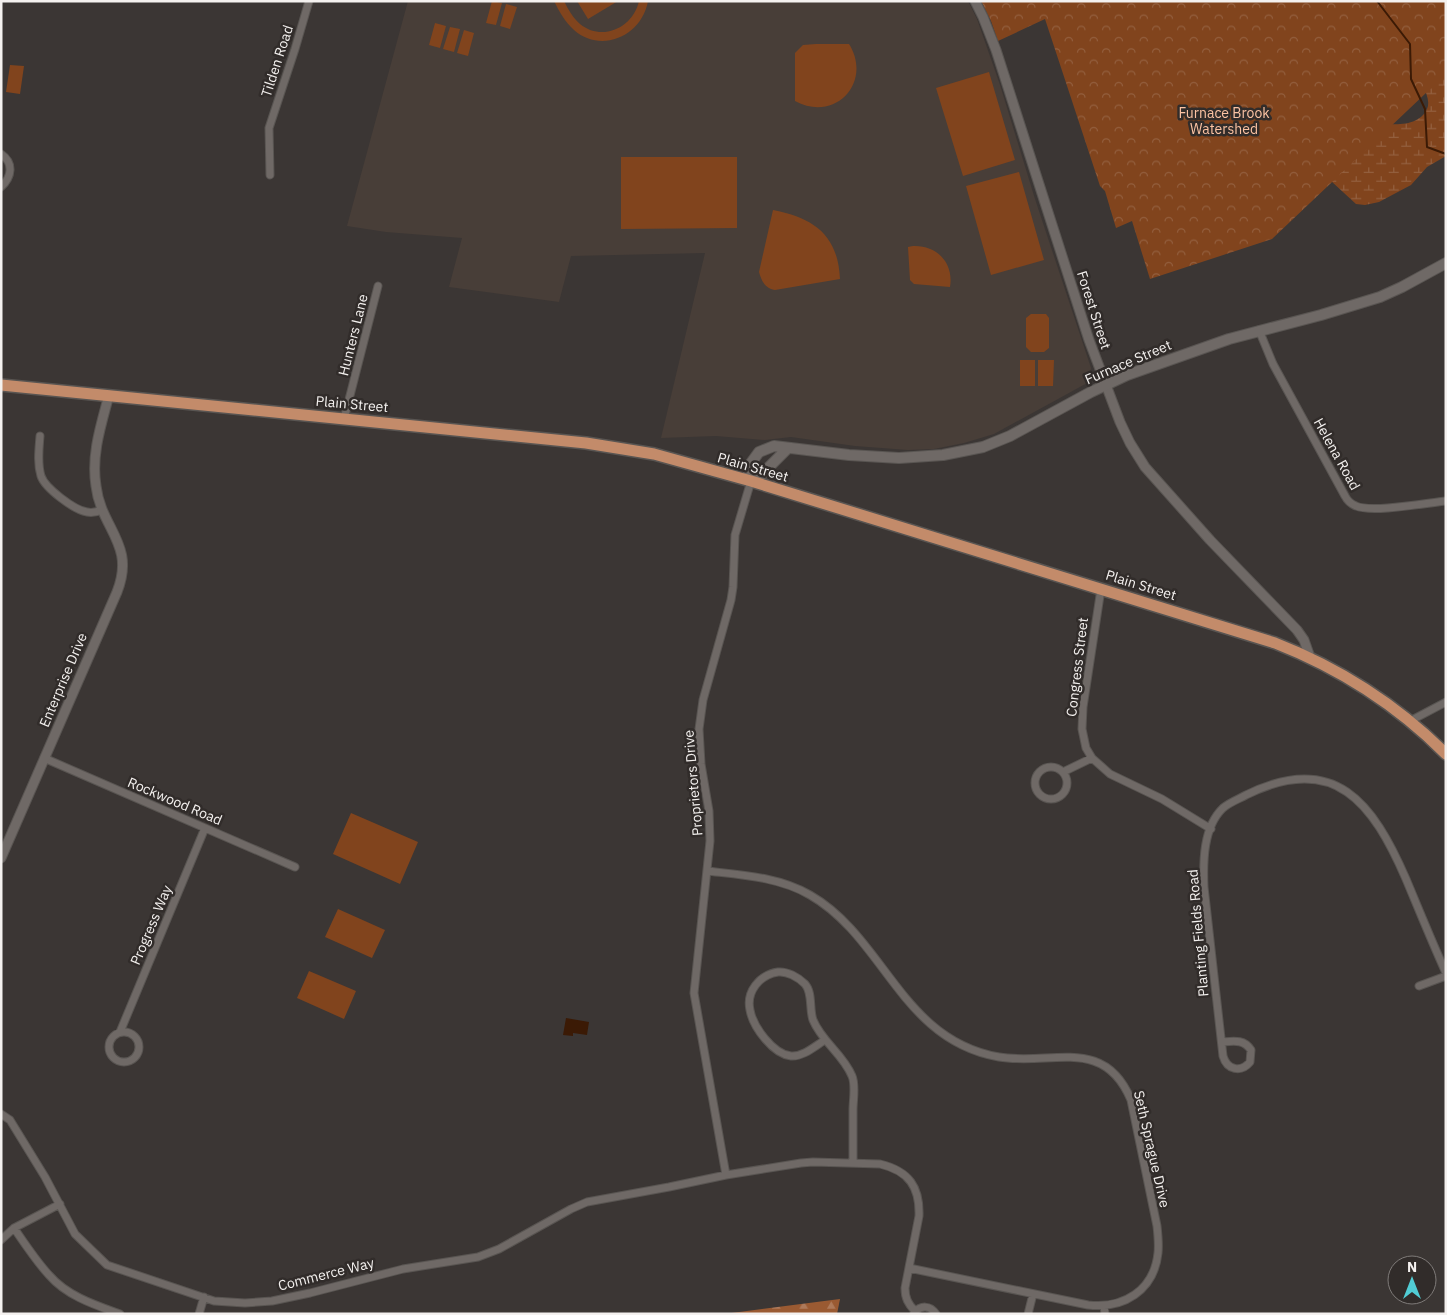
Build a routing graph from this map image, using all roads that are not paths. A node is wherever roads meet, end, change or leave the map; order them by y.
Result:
1 (309, 1) edge
2 (975, 1) edge
3 (1, 154) edge
4 (270, 175) dead end
5 (1, 187) edge
6 (1446, 263) edge
7 (378, 286) dead end
8 (1259, 330) junction
9 (1105, 384) junction
10 (1, 385) edge
11 (109, 395) junction
12 (344, 419) junction
13 (40, 436) dead end
14 (788, 448) junction
15 (751, 481) junction
16 (1446, 501) edge
17 (102, 510) junction
18 (1101, 589) junction
19 (1310, 657) junction
20 (1446, 702) edge
21 (1410, 721) junction
22 (1446, 754) edge
23 (44, 758) junction
24 (1092, 758) junction
25 (1063, 772) junction
26 (205, 828) junction
27 (1210, 829) junction
28 (1, 858) edge
29 (295, 866) dead end
30 (707, 871) junction
31 (1446, 975) edge
32 (1420, 986) dead end
33 (120, 1032) junction
34 (825, 1040) junction
35 (1222, 1042) junction
36 (1, 1114) edge
37 (853, 1163) junction
38 (726, 1175) junction
39 (60, 1204) junction
40 (14, 1228) junction
41 (1, 1240) edge
42 (908, 1268) junction
43 (1033, 1294) junction
44 (204, 1297) junction
45 (1104, 1310) edge
46 (915, 1312) edge
47 (120, 1314) edge
48 (198, 1314) edge
49 (936, 1314) edge
50 (1028, 1314) edge

1 - 4 street, Tilden Road
2 - 9 street, Forest Street
3 - 5 street
6 - 8 main road, Furnace Street
7 - 12 street, Hunters Lane
8 - 9 main road, Furnace Street
8 - 16 street, Helena Road
9 - 14 main road, Furnace Street
9 - 19 street, Forest Street
10 - 11 main road, Plain Street
11 - 12 main road, Plain Street
11 - 17 street, Enterprise Drive
12 - 15 main road, Plain Street
13 - 17 street
14 - 15 main road
14 - 15 main road, Furnace Street
15 - 18 main road, Plain Street
15 - 30 street, Proprietors Drive
17 - 23 street, Enterprise Drive
18 - 19 main road, Plain Street
18 - 24 street, Congress Street
19 - 21 main road, Plain Street
20 - 21 street
21 - 22 main road, Plain Street
23 - 26 street, Rockwood Road
23 - 28 street, Enterprise Drive
24 - 25 street
24 - 27 street, Congress Street
25 - 25 street
26 - 29 street, Rockwood Road
26 - 33 street, Progress Way
27 - 31 street, Planting Fields Road
27 - 35 street, Planting Fields Road
30 - 38 street, Proprietors Drive
30 - 45 street, Seth Sprague Drive
31 - 32 street
33 - 33 street, Progress Way
34 - 34 street
34 - 37 street
35 - 35 street, Planting Fields Road
36 - 39 street, Commerce Way
37 - 38 street, Commerce Way
37 - 42 street, Commerce Way
38 - 44 street, Commerce Way
39 - 40 street
39 - 44 street, Commerce Way
40 - 41 street
40 - 47 street
42 - 43 street, Seth Sprague Drive
42 - 46 street, Commerce Way
43 - 45 street, Seth Sprague Drive
43 - 50 street
44 - 48 street
46 - 49 street

